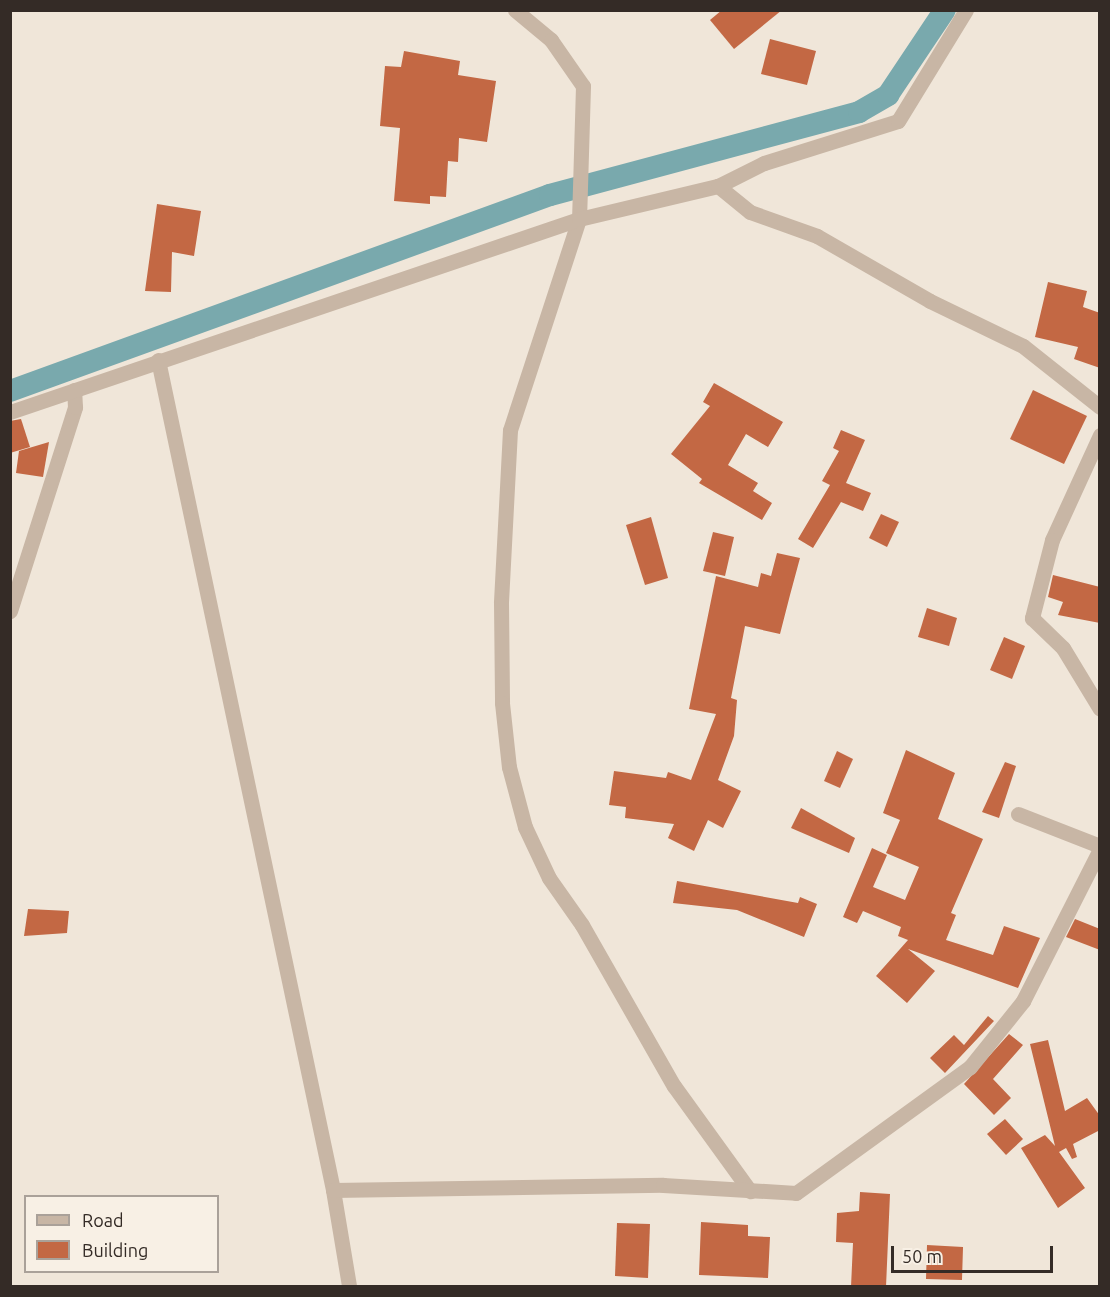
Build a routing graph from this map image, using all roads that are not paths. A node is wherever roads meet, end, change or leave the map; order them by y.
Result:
1 (515, 10) edge
2 (966, 10) edge
3 (718, 186) junction
4 (579, 219) junction
5 (158, 360) junction
6 (74, 390) junction
7 (1100, 407) edge
8 (10, 412) edge
9 (1100, 435) edge
10 (10, 611) edge
11 (1100, 710) edge
12 (1018, 814) dead end
13 (1100, 848) edge
14 (333, 1190) junction
15 (750, 1191) junction
16 (349, 1287) edge

1 - 4 street
2 - 3 street
3 - 4 street
3 - 7 street
4 - 5 street
4 - 15 street
5 - 6 street
5 - 14 street
6 - 8 street
6 - 10 street
9 - 11 street
12 - 13 street
13 - 15 street
14 - 15 street
14 - 16 street

